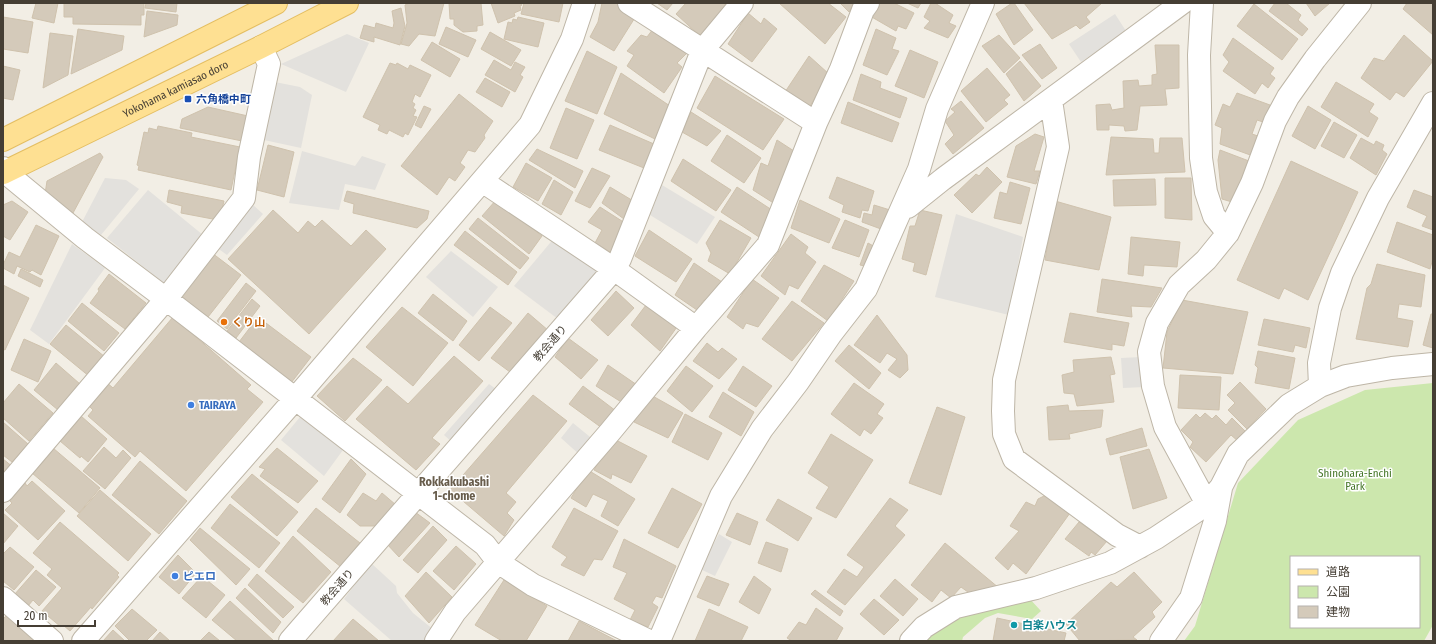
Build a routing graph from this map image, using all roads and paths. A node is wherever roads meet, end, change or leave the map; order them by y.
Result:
1 (276, 3) edge
2 (347, 3) edge
3 (584, 3) edge
4 (630, 3) edge
5 (742, 3) edge
6 (868, 3) edge
7 (983, 3) edge
8 (1182, 3) edge
9 (1202, 3) edge
10 (1360, 3) edge
11 (261, 47) junction
12 (702, 51) junction
13 (1051, 100) junction
14 (1433, 103) edge
15 (816, 123) junction
16 (3, 140) edge
17 (4, 171) edge
18 (482, 180) junction
19 (903, 206) junction
20 (1228, 233) junction
21 (614, 269) junction
22 (166, 299) junction
23 (696, 328) junction
24 (1433, 364) edge
25 (1320, 386) junction
26 (295, 399) junction
27 (1221, 487) junction
28 (3, 491) edge
29 (418, 495) junction
30 (1207, 504) junction
31 (1140, 548) junction
32 (498, 562) junction
33 (3, 598) edge
34 (52, 641) edge
35 (83, 641) edge
36 (290, 641) edge
37 (436, 641) edge
38 (649, 641) edge
39 (659, 641) edge
40 (911, 641) edge
41 (1161, 641) edge

1 - 16 main road
2 - 11 main road, Yokohama kamiasao doro
3 - 18 street
4 - 12 street
5 - 12 street, 教会通り
6 - 15 street
7 - 19 street
8 - 13 street
9 - 20 street
10 - 20 street
11 - 17 main road, Yokohama kamiasao doro
11 - 22 street
12 - 15 street
12 - 21 street, 教会通り
13 - 19 street
13 - 31 street
14 - 25 street
15 - 23 street
17 - 22 street
18 - 21 street
18 - 26 street
19 - 39 street
20 - 30 street
21 - 23 street
21 - 29 street, 教会通り
22 - 26 street
22 - 28 street
23 - 32 street
24 - 25 street
25 - 27 street
26 - 29 street
26 - 35 street
27 - 30 street
27 - 41 street
29 - 32 street
29 - 36 street, 教会通り
30 - 31 street
31 - 40 street
32 - 37 street
32 - 38 street
33 - 34 street

